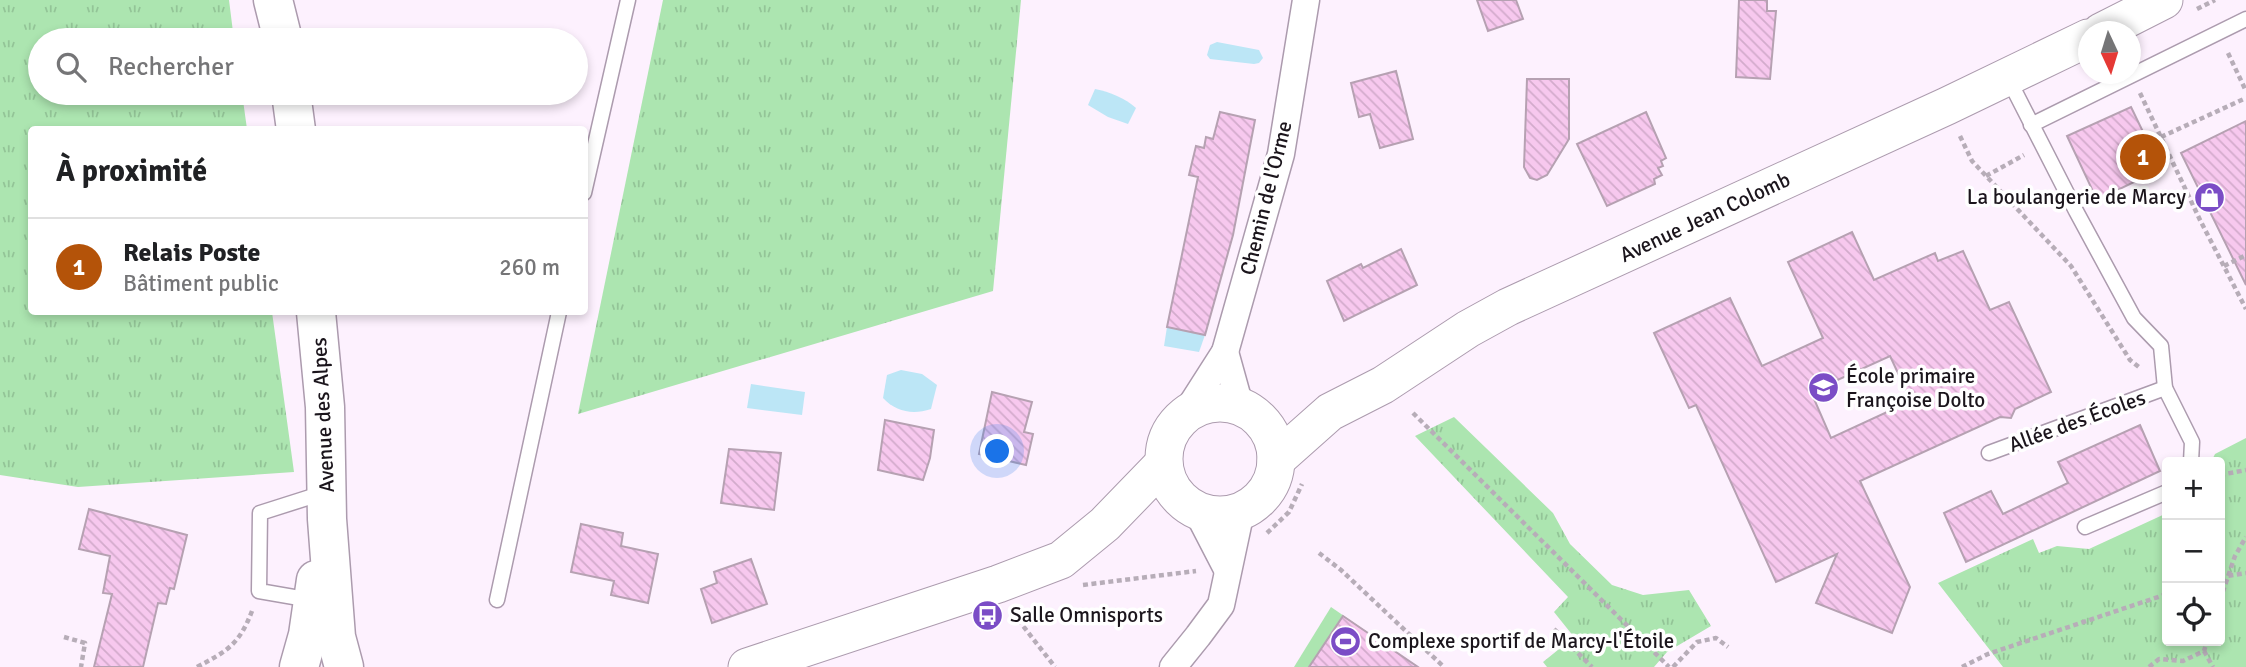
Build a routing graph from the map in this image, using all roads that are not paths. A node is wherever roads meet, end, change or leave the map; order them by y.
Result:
1 (274, 0) edge
2 (628, 0) edge
3 (1306, 0) edge
4 (2164, 0) edge
5 (2116, 17) edge
6 (2246, 19) edge
7 (280, 28) edge
8 (2078, 43) edge
9 (2008, 78) junction
10 (293, 105) edge
11 (2031, 125) junction
12 (296, 126) edge
13 (588, 175) edge
14 (316, 315) edge
15 (558, 315) edge
16 (1225, 352) junction
17 (2165, 388) junction
18 (1247, 410) junction
19 (1330, 412) junction
20 (1186, 413) junction
21 (1989, 453) dead end
22 (2190, 457) edge
23 (1163, 464) junction
24 (1289, 472) junction
25 (2162, 494) edge
26 (327, 505) junction
27 (1189, 506) junction
28 (1241, 511) junction
29 (1105, 523) junction
30 (2085, 527) dead end
31 (1227, 569) junction
32 (313, 600) junction
33 (496, 600) dead end
34 (299, 667) edge
35 (344, 667) edge
36 (747, 667) edge
37 (1173, 667) edge

1 - 7 main road
2 - 13 lane
3 - 16 street, Chemin de l'Orme
4 - 5 street
6 - 11 lane
8 - 9 street, Avenue Jean Colomb
9 - 11 lane, Allée des Écoles
9 - 19 street, Avenue Jean Colomb
10 - 12 main road
11 - 17 lane, Allée des Écoles
14 - 26 main road, Avenue des Alpes
15 - 33 lane
16 - 18 street
16 - 20 street, Chemin de l'Orme
17 - 21 lane, Allée des Écoles
17 - 22 lane, Allée des Écoles
18 - 19 street, Avenue Jean Colomb
18 - 20 street
18 - 24 street
19 - 24 street, Avenue Jean Colomb
20 - 23 street
23 - 27 street
23 - 29 street
24 - 28 street
25 - 30 lane
26 - 32 main road, Avenue des Alpes
26 - 32 lane
26 - 35 main road, Avenue des Alpes
27 - 28 street
27 - 29 street
27 - 31 street
28 - 31 street
29 - 36 street
31 - 37 street
32 - 34 main road, Avenue des Alpes

